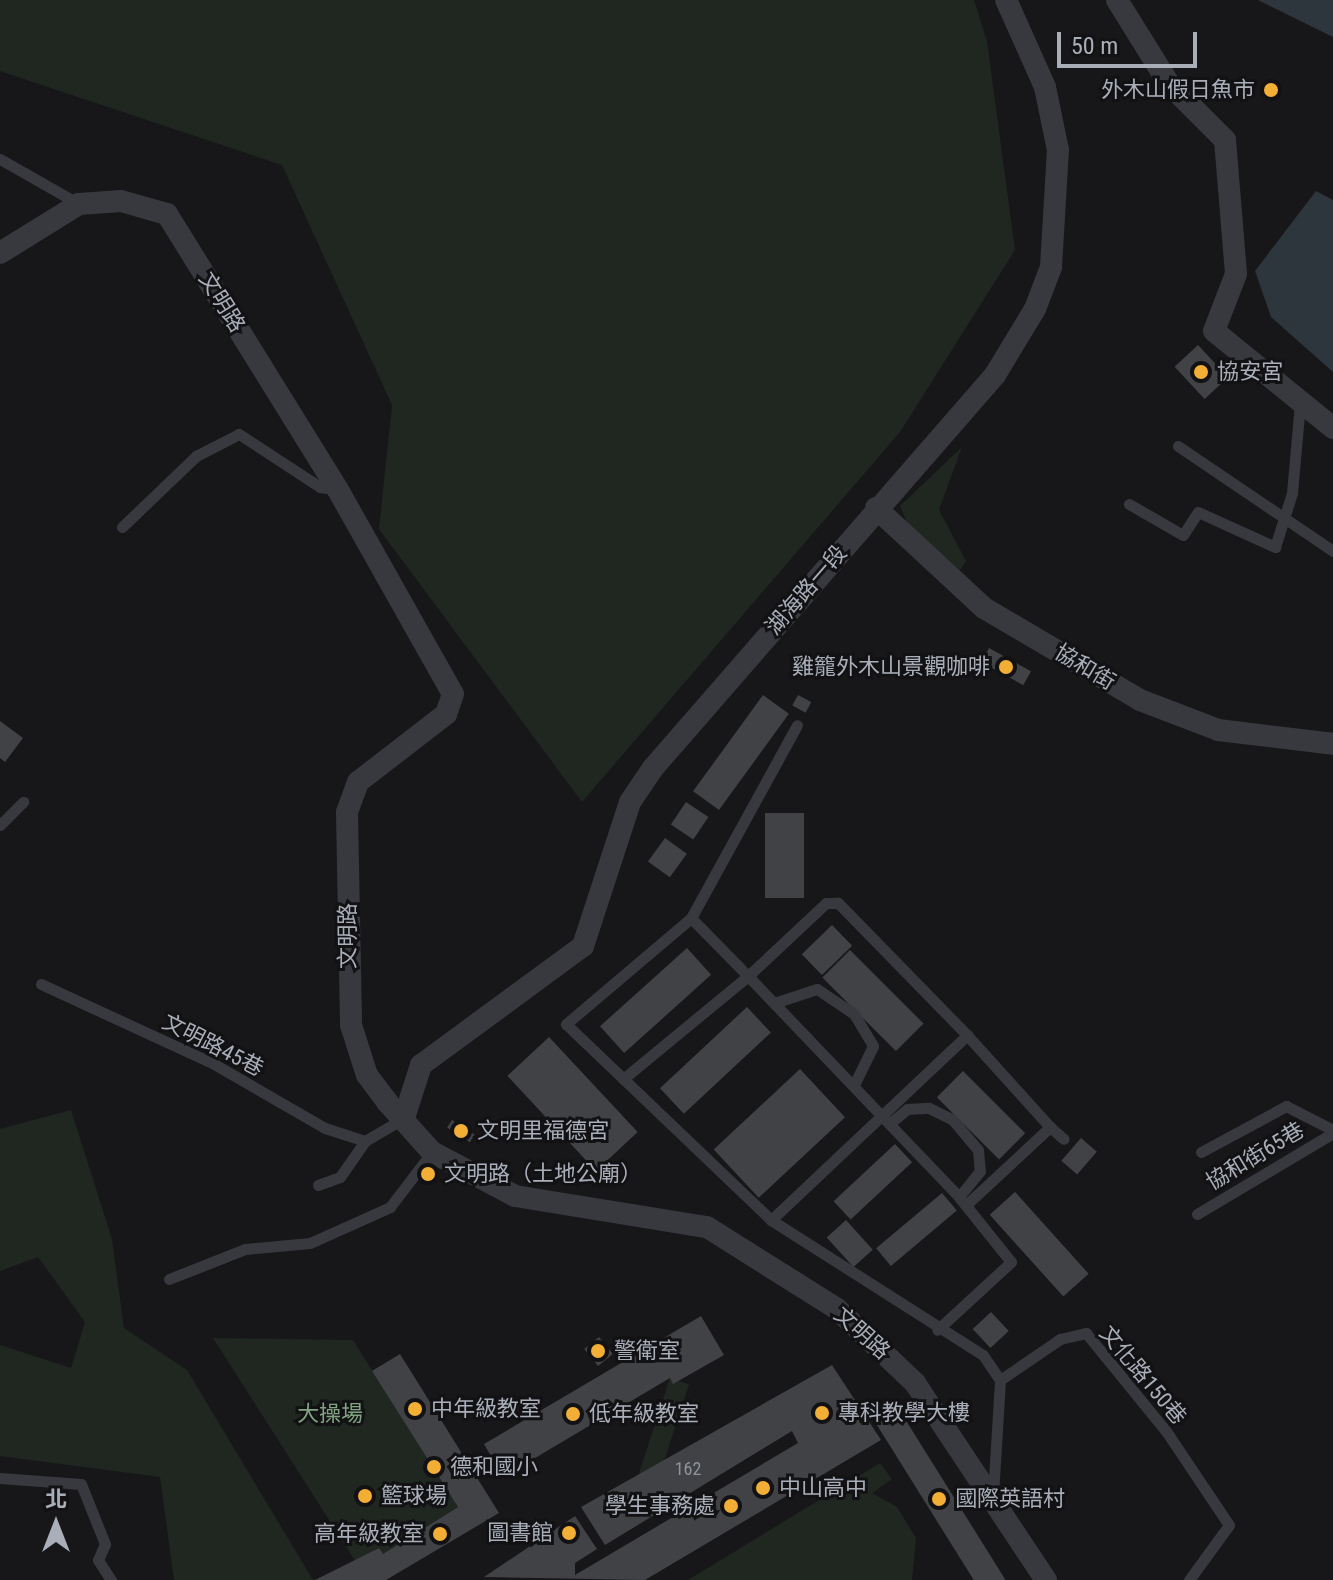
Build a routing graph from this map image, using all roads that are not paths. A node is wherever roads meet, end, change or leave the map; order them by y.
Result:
1 (1006, 0) edge
2 (1117, 0) edge
3 (0, 159) edge
4 (79, 204) junction
5 (0, 253) edge
6 (1300, 403) junction
7 (1333, 428) edge
8 (1178, 446) dead end
9 (338, 490) junction
10 (1129, 504) dead end
11 (876, 508) junction
12 (1287, 519) junction
13 (122, 527) dead end
14 (1333, 551) edge
15 (797, 725) dead end
16 (1333, 744) edge
17 (23, 802) dead end
18 (0, 825) edge
19 (691, 918) junction
20 (748, 976) junction
21 (41, 984) dead end
22 (774, 1003) junction
23 (967, 1035) junction
24 (623, 1079) junction
25 (854, 1085) junction
26 (404, 1118) junction
27 (888, 1121) junction
28 (1050, 1127) junction
29 (1333, 1132) edge
30 (1064, 1139) dead end
31 (365, 1141) junction
32 (432, 1152) junction
33 (1201, 1152) dead end
34 (318, 1185) dead end
35 (963, 1201) junction
36 (1197, 1214) dead end
37 (771, 1220) junction
38 (169, 1279) dead end
39 (937, 1330) junction
40 (1000, 1380) junction
41 (0, 1478) edge
42 (993, 1499) junction
43 (111, 1580) edge
44 (1046, 1580) edge
45 (1189, 1580) edge

1 - 11 street, 湖海路一段
2 - 6 street
3 - 4 lane
4 - 5 street, 文明路
4 - 9 street, 文明路
6 - 7 street
6 - 12 lane
8 - 12 lane
9 - 13 lane
9 - 26 street, 文明路
10 - 12 lane
11 - 16 street, 協和街
11 - 26 street, 湖海路一段
12 - 14 lane
15 - 19 lane
17 - 18 lane
19 - 20 lane
19 - 24 lane
20 - 22 lane
20 - 23 lane
20 - 24 lane
21 - 31 lane, 文明路45巷
22 - 25 lane
22 - 25 lane
23 - 27 lane
23 - 28 lane
24 - 37 lane
25 - 27 lane
26 - 31 lane
26 - 32 street, 文明路
27 - 35 lane
27 - 35 lane
27 - 37 lane
28 - 30 lane
28 - 35 lane
29 - 33 lane, 協和街65巷
29 - 36 lane, 協和街65巷
31 - 34 lane
32 - 38 lane
32 - 42 street, 文明路
35 - 39 lane
37 - 39 lane
39 - 40 lane
40 - 42 lane
40 - 45 lane, 文化路150巷
41 - 43 lane
42 - 44 street, 文明路

